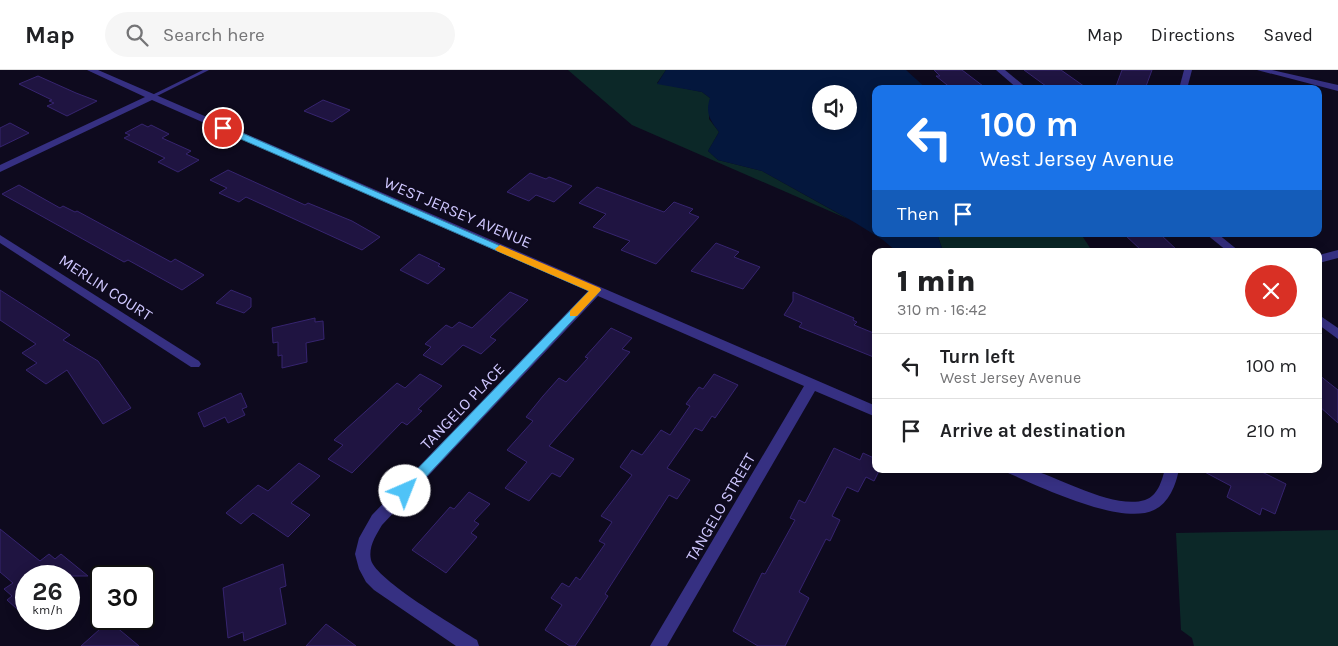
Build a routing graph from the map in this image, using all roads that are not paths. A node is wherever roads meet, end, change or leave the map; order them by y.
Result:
1 (90, 70) edge
2 (207, 70) edge
3 (1000, 70) edge
4 (1188, 70) edge
5 (1261, 70) edge
6 (1019, 85) edge
7 (1184, 85) edge
8 (1338, 88) edge
9 (152, 97) junction
10 (0, 169) edge
11 (1215, 237) edge
12 (0, 238) edge
13 (1230, 248) edge
14 (1338, 254) edge
15 (1322, 259) edge
16 (596, 290) junction
17 (1322, 322) edge
18 (1338, 335) edge
19 (195, 364) dead end
20 (812, 385) junction
21 (872, 410) edge
22 (1022, 473) edge
23 (1171, 473) edge
24 (470, 646) edge
25 (658, 646) edge

1 - 9 street, WEST JERSEY AVENUE
2 - 9 lane
3 - 6 street
4 - 7 street
5 - 8 street
9 - 10 street
9 - 16 street, WEST JERSEY AVENUE
11 - 13 street
12 - 19 street, MERLIN COURT
14 - 15 street
16 - 20 street, WEST JERSEY AVENUE
16 - 24 street, TANGELO PLACE
17 - 18 street
20 - 21 street, WEST JERSEY AVENUE
20 - 25 street, TANGELO STREET
22 - 23 street

